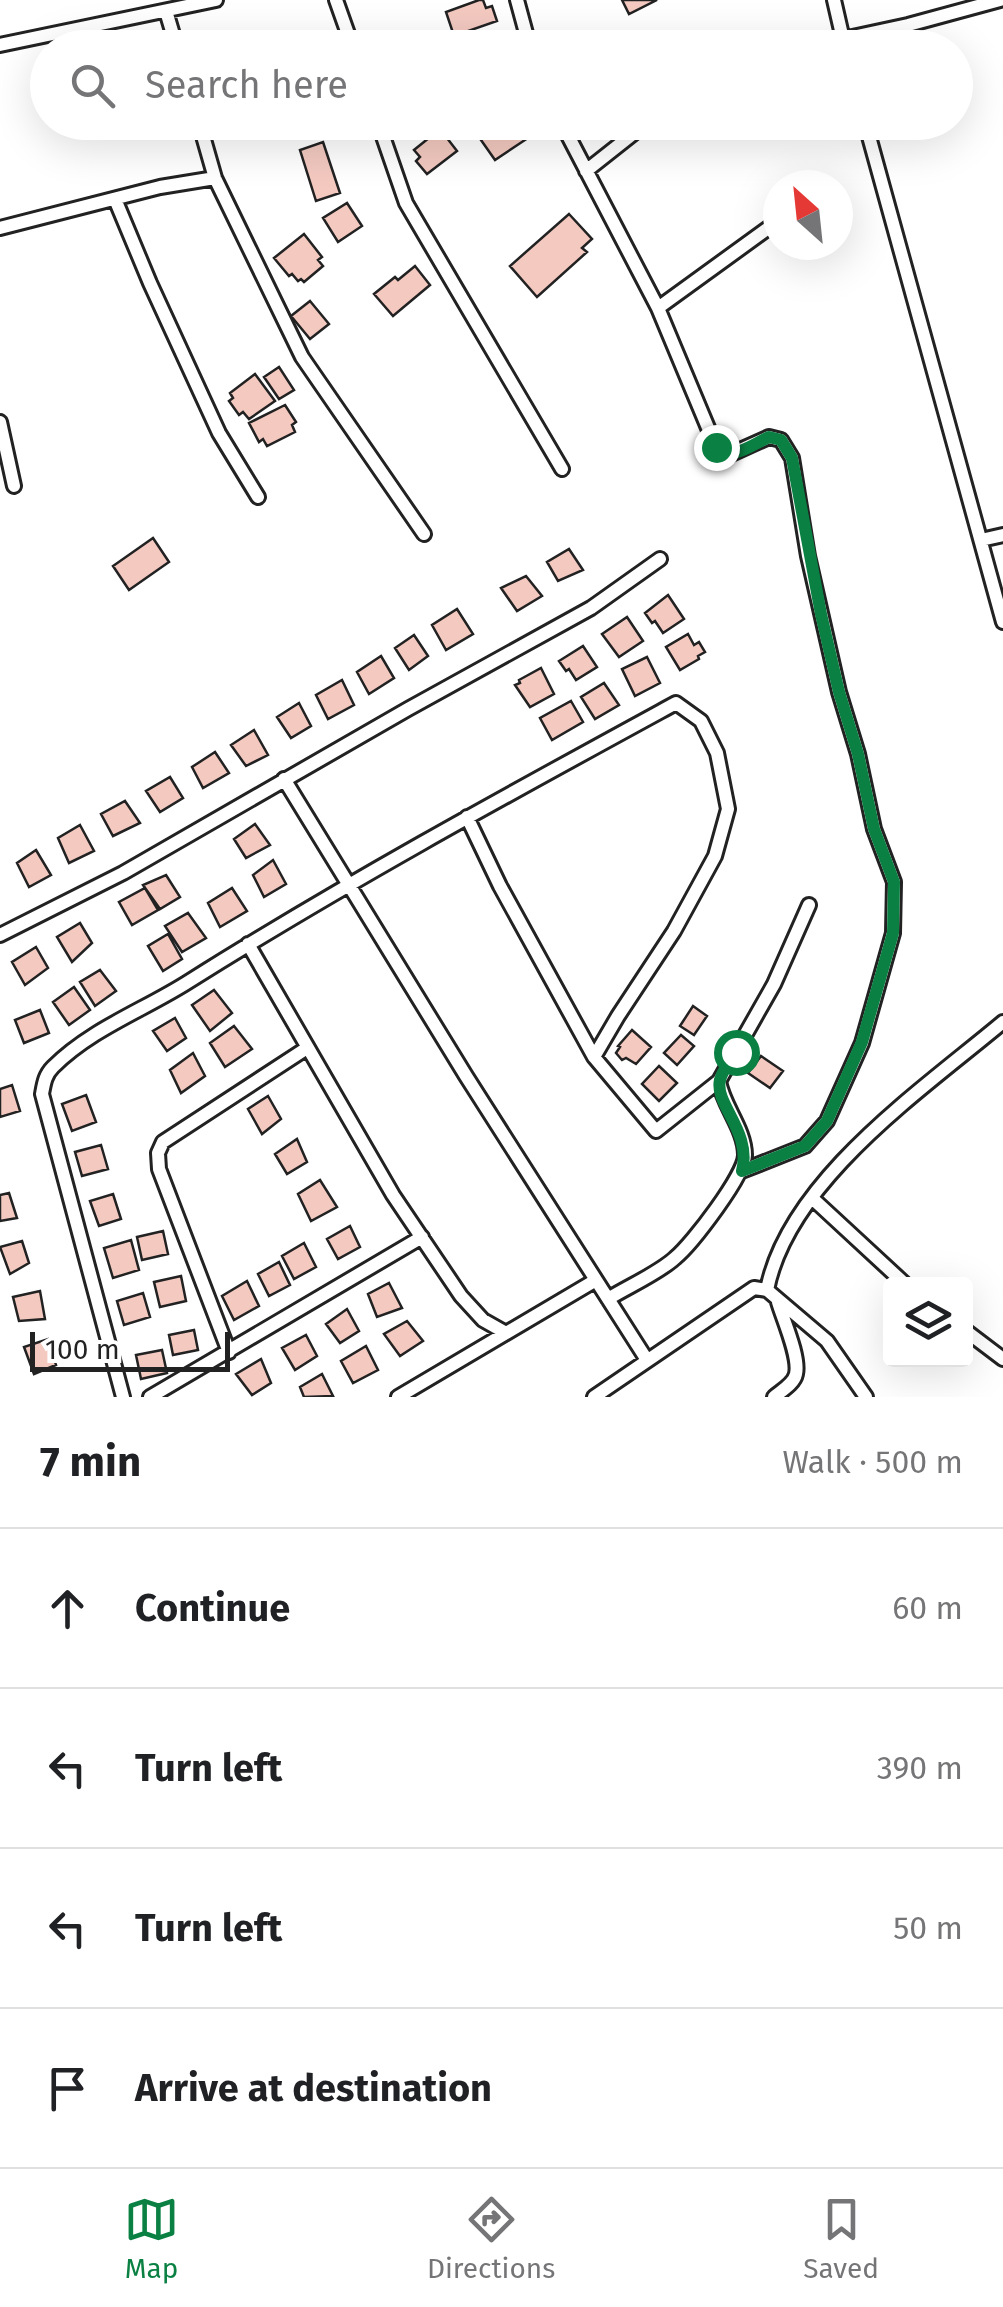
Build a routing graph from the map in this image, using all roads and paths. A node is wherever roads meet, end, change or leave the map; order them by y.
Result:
1 (216, 0) edge
2 (336, 0) edge
3 (516, 0) edge
4 (834, 0) edge
5 (1000, 0) edge
6 (166, 10) junction
7 (71, 30) edge
8 (172, 30) edge
9 (347, 30) edge
10 (525, 30) edge
11 (841, 30) edge
12 (893, 30) edge
13 (30, 39) edge
14 (0, 45) edge
15 (204, 140) edge
16 (384, 140) edge
17 (570, 140) edge
18 (625, 140) edge
19 (870, 140) edge
20 (586, 171) junction
21 (215, 178) junction
22 (115, 199) junction
23 (0, 228) edge
24 (763, 232) edge
25 (658, 308) junction
26 (0, 422) edge
27 (562, 470) dead end
28 (14, 486) dead end
29 (258, 497) dead end
30 (424, 534) dead end
31 (1003, 535) edge
32 (981, 540) junction
33 (660, 559) dead end
34 (1003, 622) edge
35 (284, 779) junction
36 (467, 817) junction
37 (349, 883) junction
38 (809, 905) dead end
39 (0, 935) edge
40 (248, 944) junction
41 (1003, 1022) edge
42 (308, 1048) junction
43 (594, 1057) junction
44 (719, 1081) junction
45 (742, 1171) junction
46 (812, 1198) junction
47 (422, 1237) junction
48 (897, 1277) edge
49 (596, 1280) junction
50 (772, 1295) junction
51 (608, 1298) junction
52 (506, 1333) junction
53 (973, 1337) edge
54 (229, 1352) junction
55 (1003, 1358) edge
56 (647, 1360) junction
57 (123, 1397) edge
58 (150, 1397) edge
59 (398, 1397) edge
60 (594, 1397) edge
61 (774, 1397) edge
62 (866, 1397) edge

1 - 6 street
2 - 9 street
3 - 10 street
4 - 11 street
5 - 12 street
6 - 7 street
6 - 8 street
13 - 14 street
15 - 21 street
16 - 27 street
17 - 20 street
18 - 20 street
19 - 32 street
20 - 25 street
21 - 22 street
21 - 30 street
22 - 23 street
22 - 29 street
24 - 25 street
25 - 45 street
26 - 28 street
31 - 32 street
32 - 34 street
33 - 35 street
35 - 37 street
35 - 39 street
36 - 37 street
36 - 43 street
36 - 43 street
37 - 40 street
37 - 49 street
38 - 44 street
40 - 42 street
40 - 57 street
41 - 46 street
42 - 47 street
42 - 54 street
43 - 44 street
44 - 45 street
45 - 51 street
46 - 48 street
46 - 50 street
47 - 52 street
47 - 54 street
49 - 51 street
49 - 52 street
50 - 56 street
50 - 61 street
50 - 62 street
51 - 56 street
52 - 59 street
53 - 55 street
54 - 58 street
56 - 60 street

